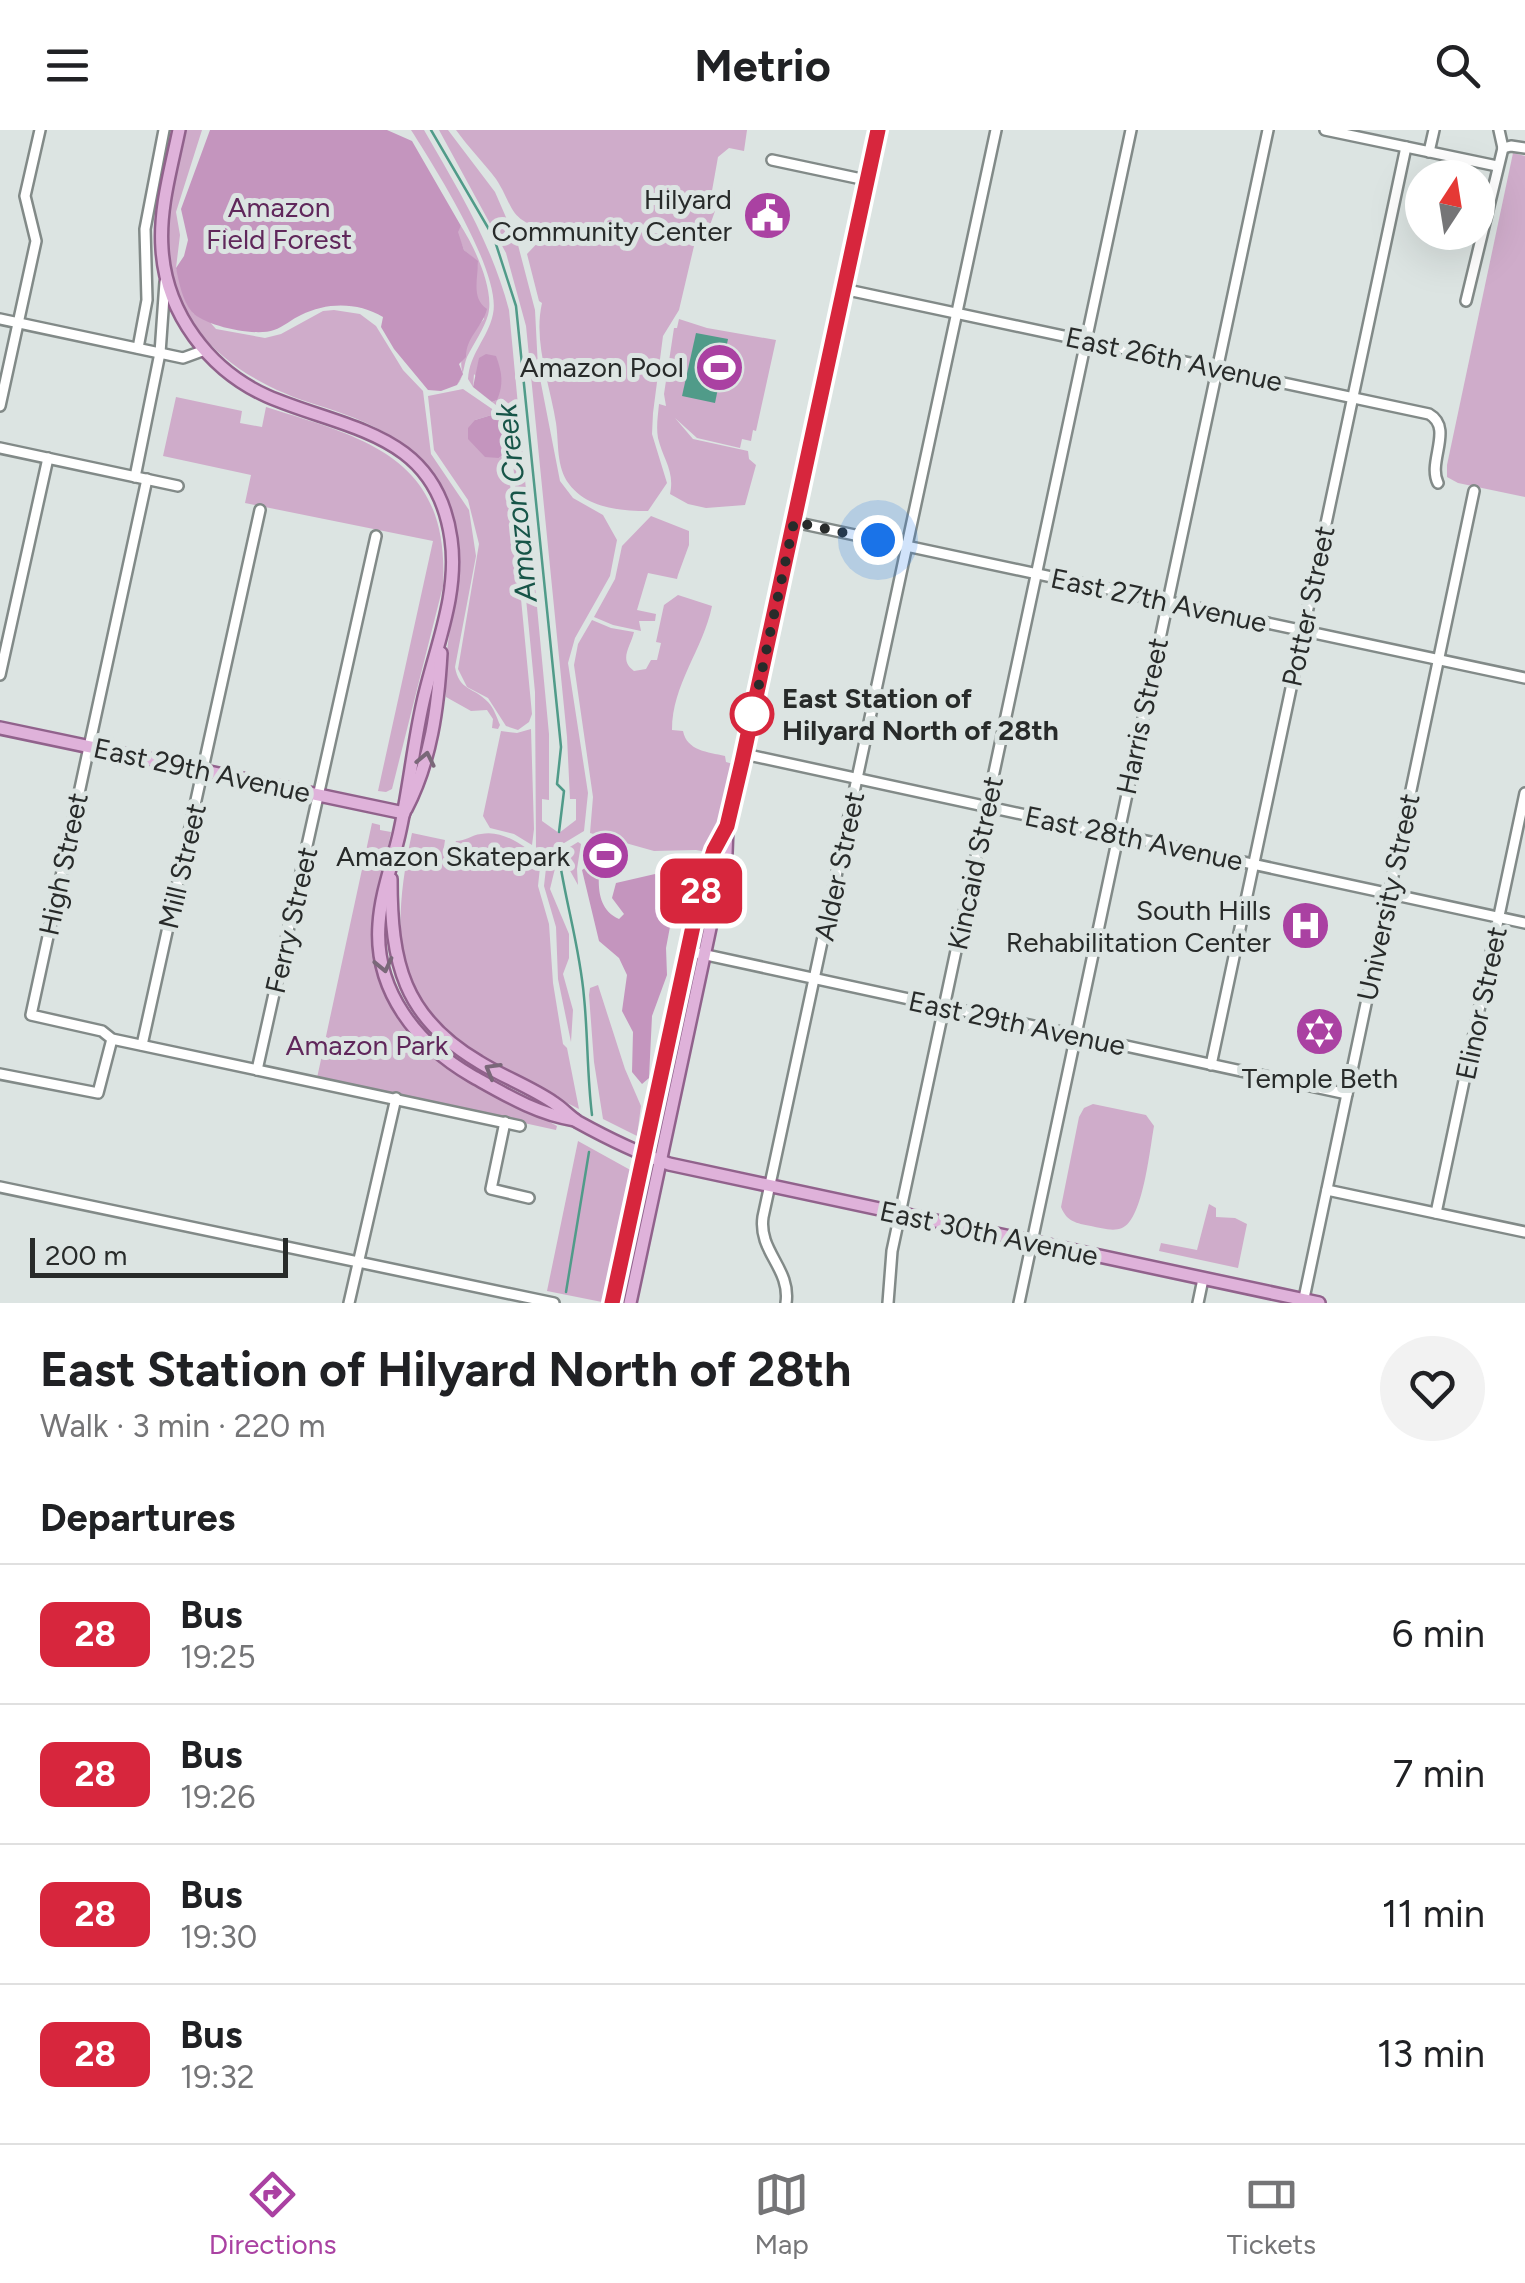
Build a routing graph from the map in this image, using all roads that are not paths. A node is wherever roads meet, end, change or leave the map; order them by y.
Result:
1 (40, 130) edge
2 (162, 130) edge
3 (179, 130) edge
4 (878, 130) edge
5 (996, 130) edge
6 (1132, 130) edge
7 (1268, 130) edge
8 (1325, 130) edge
9 (1434, 130) edge
10 (1500, 130) edge
11 (1406, 147) junction
12 (1503, 148) junction
13 (1525, 148) edge
14 (1429, 152) junction
15 (772, 160) dead end
16 (1498, 166) junction
17 (866, 180) junction
18 (164, 269) junction
19 (844, 289) junction
20 (1466, 301) dead end
21 (956, 314) junction
22 (0, 319) edge
23 (18, 323) junction
24 (1086, 341) junction
25 (138, 348) junction
26 (205, 350) junction
27 (160, 353) junction
28 (1216, 369) junction
29 (1353, 397) junction
30 (0, 406) edge
31 (0, 448) edge
32 (48, 458) junction
33 (135, 476) junction
34 (147, 479) junction
35 (1438, 483) dead end
36 (178, 486) dead end
37 (1474, 492) dead end
38 (260, 510) dead end
39 (794, 522) junction
40 (376, 536) dead end
41 (907, 546) junction
42 (1036, 574) junction
43 (1166, 602) junction
44 (1303, 631) junction
45 (1439, 660) junction
46 (0, 675) edge
47 (1525, 678) edge
48 (0, 728) edge
49 (88, 747) junction
50 (744, 754) junction
51 (203, 770) junction
52 (858, 778) junction
53 (319, 794) junction
54 (1525, 794) edge
55 (987, 806) junction
56 (404, 814) junction
57 (727, 826) junction
58 (1117, 834) junction
59 (1254, 863) junction
60 (1389, 892) junction
61 (1499, 917) junction
62 (1525, 923) edge
63 (688, 951) junction
64 (704, 955) junction
65 (814, 979) junction
66 (944, 1007) junction
67 (1074, 1035) junction
68 (112, 1039) junction
69 (142, 1045) junction
70 (1210, 1065) junction
71 (257, 1070) junction
72 (0, 1074) edge
73 (1347, 1094) junction
74 (396, 1098) junction
75 (504, 1122) junction
76 (520, 1126) dead end
77 (644, 1154) junction
78 (660, 1161) junction
79 (0, 1186) edge
80 (769, 1186) junction
81 (1327, 1190) junction
82 (529, 1198) dead end
83 (1436, 1213) junction
84 (900, 1214) junction
85 (1525, 1232) edge
86 (1030, 1242) junction
87 (358, 1262) junction
88 (1203, 1279) junction
89 (1303, 1301) edge
90 (349, 1303) edge
91 (554, 1303) edge
92 (612, 1303) edge
93 (630, 1303) edge
94 (786, 1303) edge
95 (888, 1303) edge
96 (1019, 1303) edge
97 (1198, 1303) edge
98 (1319, 1303) edge

1 - 23 street
2 - 25 street
3 - 18 main road
4 - 17 main road
5 - 21 street, Alder Street
6 - 24 street, Kincaid Street
7 - 28 street, Harris Street
8 - 11 street
9 - 14 street
10 - 12 street
11 - 14 street
11 - 29 street, Potter Street
12 - 13 street
12 - 16 street
14 - 16 street
15 - 17 street
16 - 20 street
17 - 19 main road
18 - 26 main road, East 30th Avenue
18 - 27 street
19 - 21 street, East 26th Avenue
19 - 39 main road
21 - 24 street, East 26th Avenue
21 - 41 street, Alder Street
22 - 23 street
23 - 25 street
23 - 30 street
24 - 28 street, East 26th Avenue
24 - 42 street, Kincaid Street
25 - 27 street
26 - 27 street
26 - 56 main road, East 30th Avenue
27 - 33 street
28 - 29 street, East 26th Avenue
28 - 43 street, Harris Street
29 - 35 street, East 26th Avenue
29 - 44 street, Potter Street
31 - 32 street
32 - 33 street
32 - 46 street
33 - 34 street
34 - 36 street
34 - 49 street, High Street
37 - 45 street, University Street
38 - 51 street, Mill Street
39 - 41 street, East 27th Avenue
39 - 50 main road
40 - 53 street, Ferry Street
41 - 42 street, East 27th Avenue
41 - 52 street, Alder Street
42 - 43 street, East 27th Avenue
42 - 55 street, Kincaid Street
43 - 44 street, East 27th Avenue
43 - 58 street, Harris Street
44 - 45 street, East 27th Avenue
44 - 59 street, Potter Street
45 - 47 street, East 27th Avenue
45 - 60 street, University Street
48 - 49 main road, East 29th Avenue
49 - 51 main road, East 29th Avenue
49 - 68 street, High Street
50 - 52 street, East 28th Avenue
50 - 57 main road
51 - 53 main road, East 29th Avenue
51 - 69 street, Mill Street
52 - 55 street, East 28th Avenue
52 - 65 street, Alder Street
53 - 56 main road, East 29th Avenue
53 - 71 street, Ferry Street
54 - 61 street, Elinor Street
55 - 58 street, East 28th Avenue
55 - 66 street, Kincaid Street
56 - 77 main road, East 30th Avenue
57 - 63 main road
57 - 64 main road
58 - 59 street, East 28th Avenue
58 - 67 street, Harris Street
59 - 60 street, East 28th Avenue
59 - 70 street, Potter Street
60 - 61 street, East 28th Avenue
60 - 73 street, University Street
61 - 62 street, East 28th Avenue
61 - 83 street, Elinor Street
63 - 64 street, East 29th Avenue
63 - 77 main road
64 - 65 street, East 29th Avenue
64 - 78 main road
65 - 66 street, East 29th Avenue
65 - 80 street, Alder Street
66 - 67 street, East 29th Avenue
66 - 84 street, Kincaid Street
67 - 70 street, East 29th Avenue
67 - 86 street, Harris Street
68 - 69 street
68 - 72 street
69 - 71 street
70 - 73 street, East 29th Avenue
71 - 74 street
73 - 81 street, University Street
74 - 75 street
74 - 87 street
75 - 76 street
75 - 82 street
77 - 78 main road, East 30th Avenue
77 - 92 main road
78 - 80 main road, East 30th Avenue
78 - 93 main road
79 - 87 street
80 - 84 main road, East 30th Avenue
80 - 94 street, Alder Street
81 - 83 street
81 - 89 street, University Street
83 - 85 street
84 - 86 main road, East 30th Avenue
84 - 95 street, Kincaid Street
86 - 88 main road, East 30th Avenue
86 - 96 street, Harris Street
87 - 90 street
87 - 91 street
88 - 89 main road, East 30th Avenue
88 - 97 street
89 - 98 main road, East 30th Avenue

